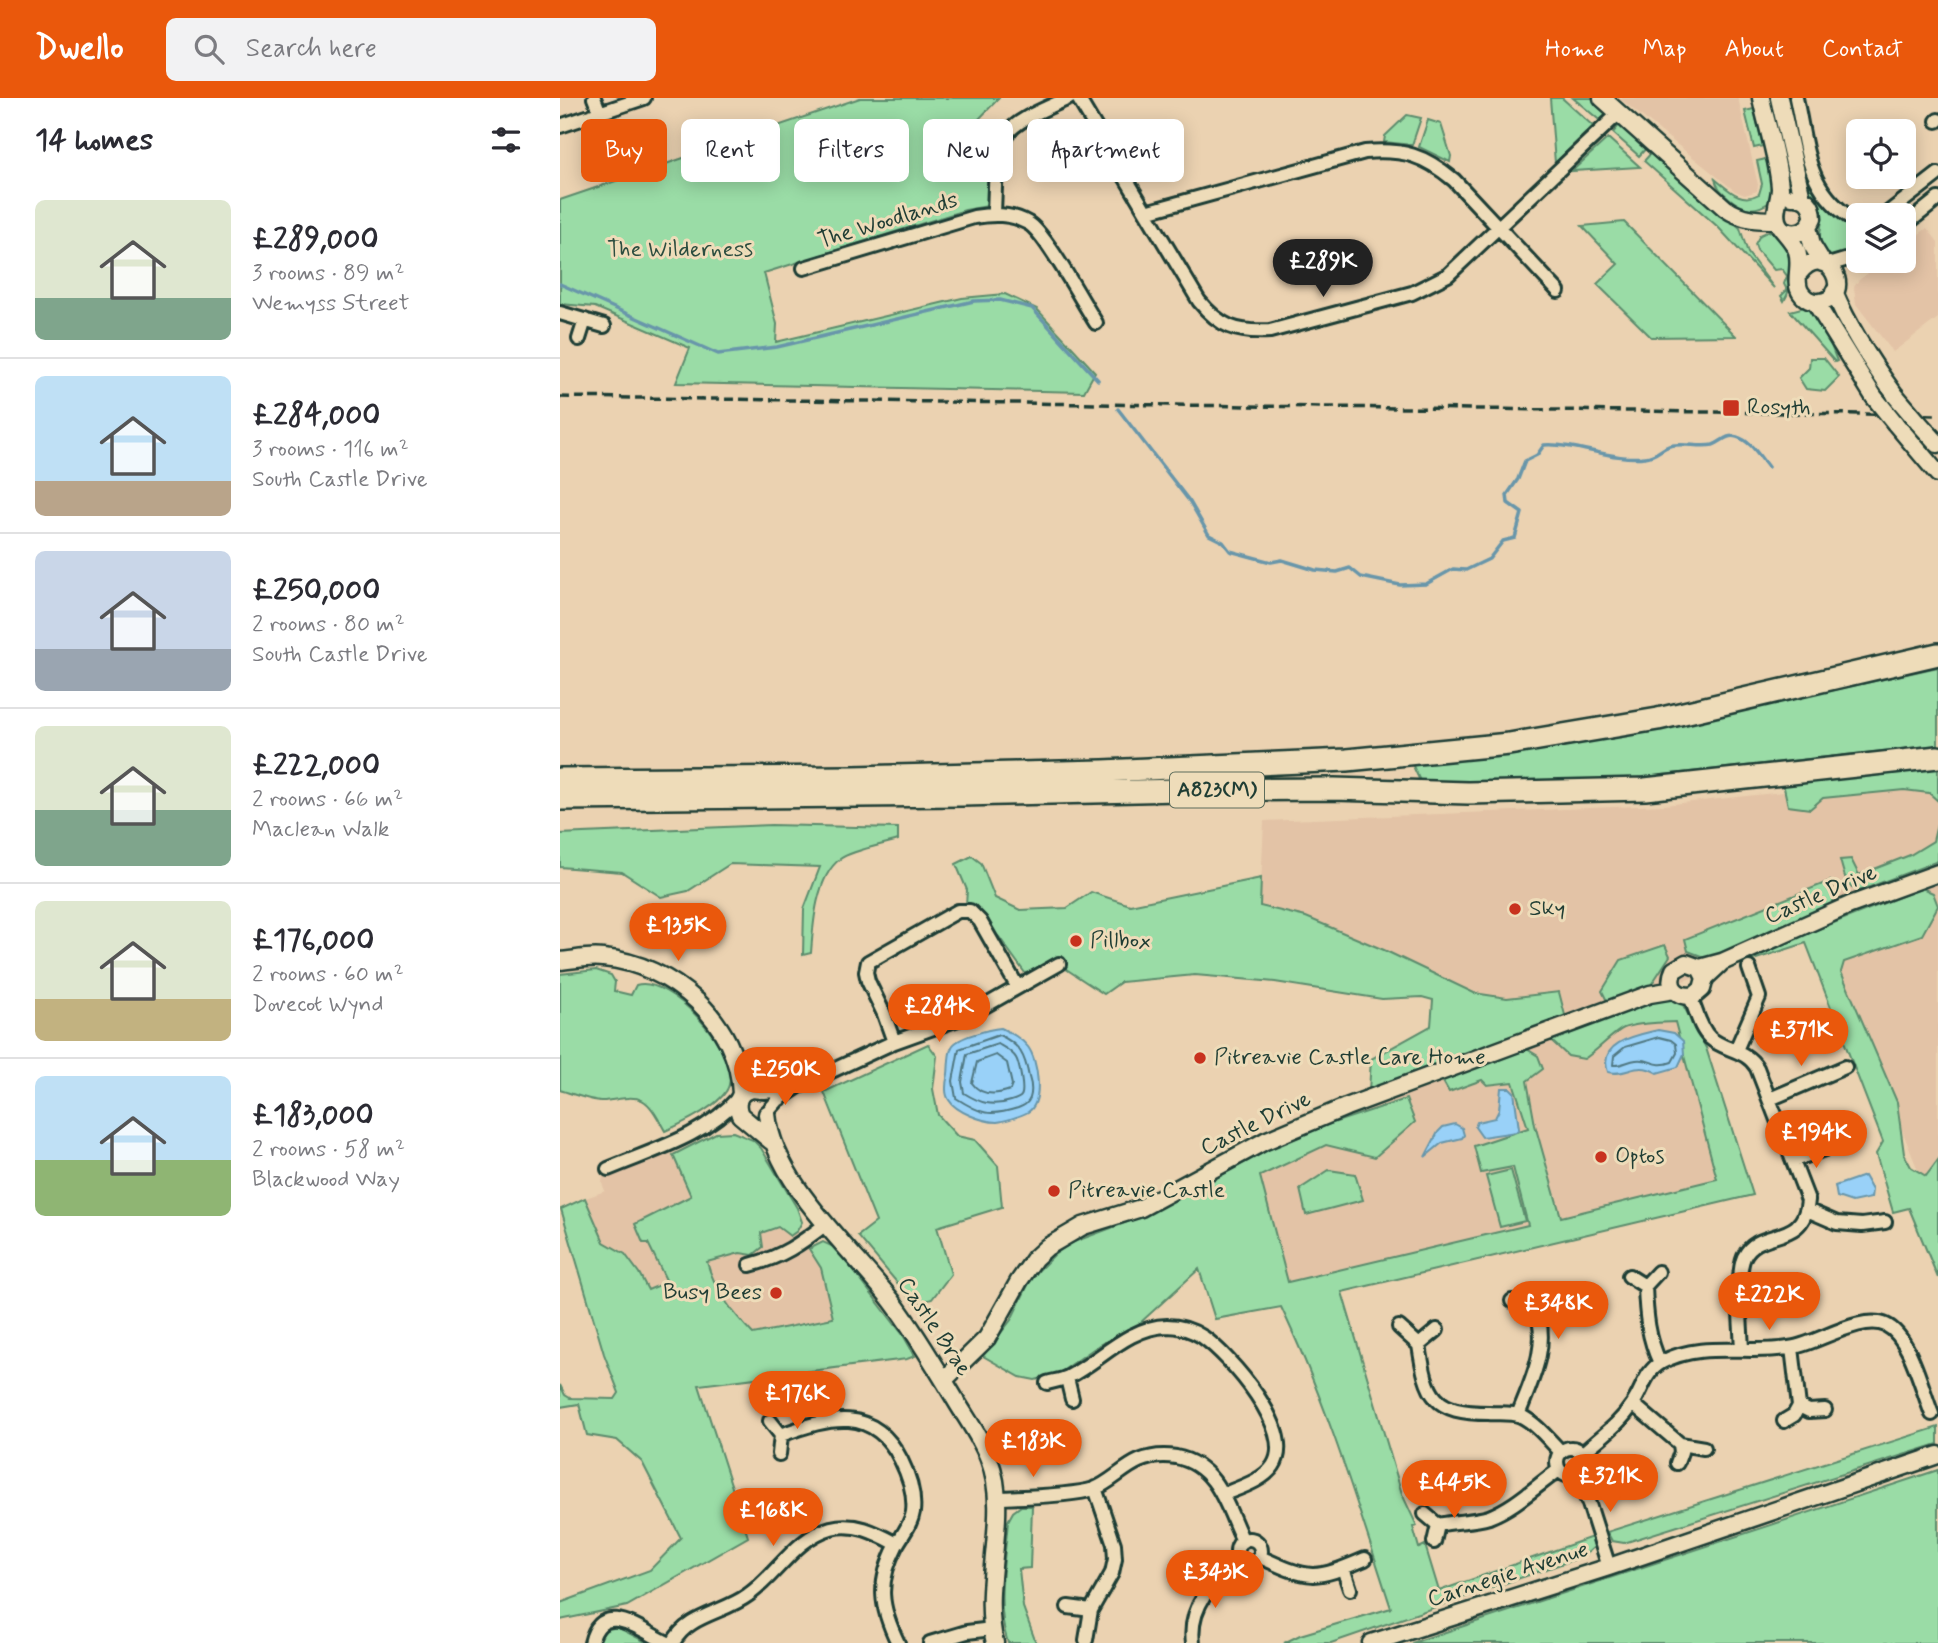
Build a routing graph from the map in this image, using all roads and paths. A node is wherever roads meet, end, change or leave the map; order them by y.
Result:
1 (594, 98) edge
2 (644, 98) edge
3 (1069, 98) edge
4 (1078, 98) edge
5 (1602, 98) edge
6 (1779, 98) edge
7 (1796, 98) edge
8 (1759, 99) edge
9 (600, 113) junction
10 (1619, 113) junction
11 (560, 126) edge
12 (1938, 174) edge
13 (1802, 198) junction
14 (1938, 200) edge
15 (1901, 203) edge
16 (1146, 212) junction
17 (994, 214) junction
18 (1846, 214) edge
19 (1916, 217) edge
20 (1780, 219) junction
21 (1499, 227) junction
22 (1808, 227) junction
23 (1846, 259) edge
24 (1825, 264) junction
25 (804, 268) dead end
26 (1800, 272) junction
27 (1846, 272) edge
28 (1836, 286) junction
29 (1558, 291) dead end
30 (1815, 302) junction
31 (560, 313) edge
32 (585, 320) junction
33 (1096, 323) dead end
34 (604, 326) dead end
35 (579, 339) dead end
36 (1938, 444) edge
37 (1938, 474) edge
38 (1938, 654) edge
39 (1938, 757) edge
40 (560, 776) edge
41 (560, 799) edge
42 (1938, 873) edge
43 (560, 961) edge
44 (1059, 964) dead end
45 (1749, 968) dead end
46 (1698, 984) junction
47 (1673, 985) junction
48 (1017, 986) junction
49 (894, 1042) junction
50 (1736, 1050) junction
51 (739, 1066) junction
52 (1845, 1067) dead end
53 (799, 1086) junction
54 (762, 1091) junction
55 (740, 1096) junction
56 (1770, 1099) junction
57 (769, 1112) junction
58 (747, 1119) junction
59 (713, 1120) junction
60 (773, 1143) junction
61 (1827, 1148) dead end
62 (1794, 1160) junction
63 (608, 1169) dead end
64 (1808, 1210) junction
65 (1885, 1222) dead end
66 (826, 1224) junction
67 (750, 1265) dead end
68 (1658, 1272) dead end
69 (1629, 1276) dead end
70 (1645, 1286) junction
71 (1543, 1296) dead end
72 (1512, 1301) dead end
73 (1535, 1308) junction
74 (1399, 1327) dead end
75 (1437, 1330) dead end
76 (1419, 1345) junction
77 (1792, 1348) junction
78 (1742, 1349) junction
79 (1660, 1363) junction
80 (1066, 1378) junction
81 (944, 1380) junction
82 (1047, 1383) dead end
83 (1072, 1399) dead end
84 (1633, 1404) junction
85 (1799, 1406) junction
86 (1825, 1409) dead end
87 (1932, 1414) dead end
88 (1518, 1415) junction
89 (770, 1421) dead end
90 (1784, 1421) dead end
91 (781, 1435) junction
92 (1680, 1444) junction
93 (1704, 1448) dead end
94 (1561, 1452) junction
95 (779, 1454) dead end
96 (1582, 1454) junction
97 (1938, 1455) edge
98 (1677, 1463) dead end
99 (1559, 1470) junction
100 (1577, 1475) junction
101 (1095, 1488) junction
102 (1222, 1495) junction
103 (998, 1499) junction
104 (1425, 1514) dead end
105 (1438, 1525) junction
106 (1243, 1541) junction
107 (1434, 1542) dead end
108 (897, 1544) junction
109 (1260, 1557) junction
110 (1240, 1559) junction
111 (1365, 1559) dead end
112 (1609, 1567) junction
113 (1343, 1568) junction
114 (1350, 1589) dead end
115 (1068, 1607) dead end
116 (1091, 1610) junction
117 (993, 1636) edge
118 (1086, 1640) dead end
119 (591, 1643) edge
120 (668, 1643) edge
121 (673, 1643) edge
122 (898, 1643) edge
123 (930, 1643) edge
124 (1193, 1643) edge
125 (1371, 1643) edge

1 - 9 street
2 - 9 street
3 - 17 street
4 - 16 street
5 - 10 street
6 - 13 street
7 - 18 street
8 - 20 street
9 - 11 street
10 - 20 street
10 - 21 street
12 - 15 street
13 - 20 street
13 - 22 street
14 - 19 street
16 - 21 street
16 - 21 street
17 - 25 street, The Woodlands
17 - 33 street, The Woodlands
20 - 22 street
20 - 26 street
21 - 29 street
22 - 24 street
23 - 24 street
24 - 26 street
24 - 28 street
26 - 30 street
27 - 28 street
28 - 30 street
28 - 36 street, bridge
30 - 37 street, bridge
31 - 32 street
32 - 34 street
32 - 35 street
38 - 40 highway, A823(M)
39 - 41 highway, A823(M)
42 - 46 street, Castle Drive
43 - 51 street, Castle Brae
44 - 48 street
45 - 50 street
46 - 47 street
46 - 47 street, Castle Drive
46 - 50 street
47 - 81 street, Castle Drive
48 - 49 street
48 - 49 street
49 - 53 street
50 - 56 street
51 - 54 street, Castle Brae
51 - 55 street, Castle Brae
52 - 56 street
53 - 54 street
53 - 57 street
54 - 55 street
54 - 57 street, Castle Brae
55 - 58 street, Castle Brae
55 - 59 street
56 - 62 street
57 - 58 street
57 - 60 street, Castle Brae
58 - 59 street
58 - 60 street, Castle Brae
59 - 63 street
60 - 66 street, Castle Brae
61 - 62 street
62 - 64 street
64 - 65 street
64 - 78 street
66 - 67 street
66 - 81 street, Castle Brae
68 - 70 street
69 - 70 street
70 - 79 street
71 - 73 street
72 - 73 street
73 - 88 street
74 - 76 street
75 - 76 street
76 - 88 street
77 - 78 street
77 - 85 street
77 - 87 street
78 - 79 street
79 - 84 street
80 - 82 street
80 - 83 street
80 - 102 street
81 - 103 street, Castle Brae
84 - 92 street
84 - 96 street
85 - 86 street
85 - 90 street
88 - 94 street
89 - 91 street
91 - 95 street
91 - 108 street
92 - 93 street
92 - 98 street
94 - 96 street
94 - 99 street
96 - 100 street
97 - 112 street, Carnegie Avenue
99 - 100 street
99 - 105 street
100 - 112 street
101 - 102 street
101 - 103 street
101 - 116 street
102 - 106 street
103 - 117 street, Castle Brae
104 - 105 street
105 - 107 street
106 - 109 street
106 - 110 street
108 - 121 street
108 - 122 street
109 - 110 street
109 - 113 street
110 - 124 street
111 - 113 street
112 - 125 street, Carnegie Avenue
113 - 114 street
115 - 116 street
116 - 118 street
117 - 123 street
119 - 120 street

